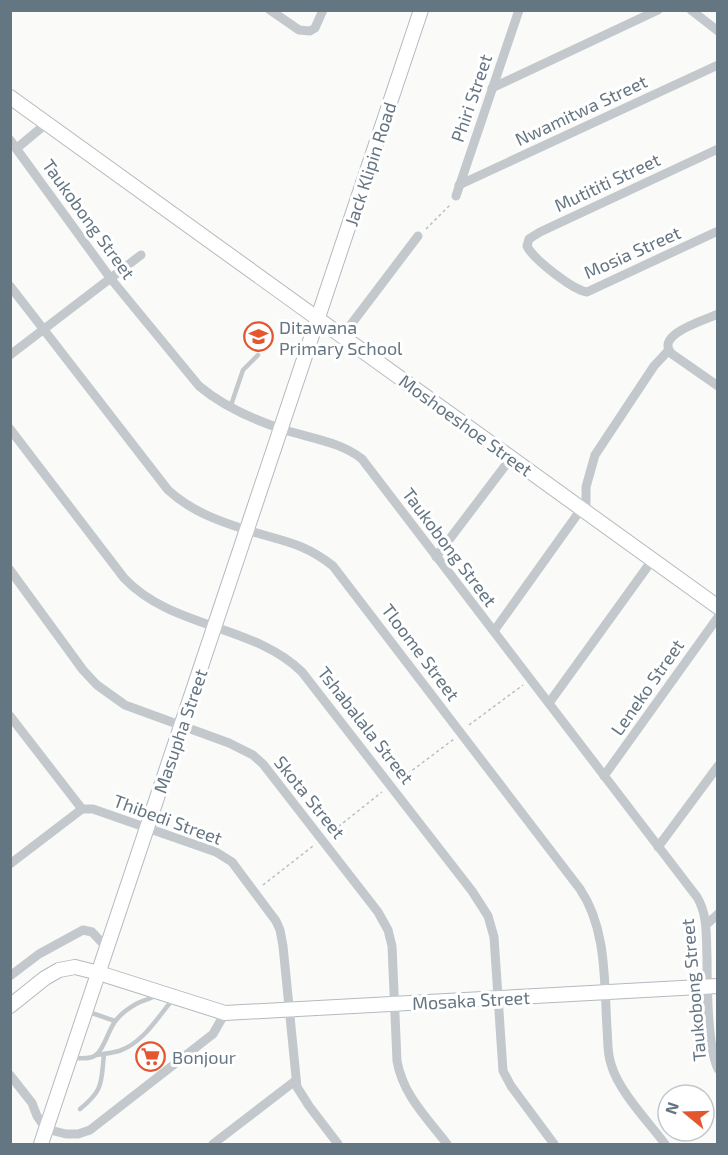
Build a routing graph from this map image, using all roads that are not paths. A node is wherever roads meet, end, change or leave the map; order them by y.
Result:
1 (270, 10) edge
2 (323, 10) edge
3 (421, 10) edge
4 (519, 10) edge
5 (658, 10) edge
6 (691, 10) edge
7 (717, 31) edge
8 (717, 65) edge
9 (492, 88) junction
10 (10, 97) edge
11 (47, 123) junction
12 (10, 140) edge
13 (17, 148) junction
14 (717, 149) edge
15 (459, 185) junction
16 (456, 196) road end
17 (717, 231) edge
18 (418, 236) road end
19 (141, 255) dead end
20 (534, 255) joint
21 (111, 279) junction
22 (10, 286) edge
23 (717, 314) edge
24 (320, 318) junction
25 (44, 329) junction
26 (343, 335) junction
27 (668, 351) junction
28 (10, 355) edge
29 (258, 355) dead end
30 (717, 386) edge
31 (230, 408) junction
32 (10, 429) edge
33 (282, 429) junction
34 (511, 458) junction
35 (584, 510) junction
36 (248, 531) junction
37 (436, 557) junction
38 (653, 559) junction
39 (10, 570) edge
40 (717, 607) edge
41 (717, 617) edge
42 (215, 627) junction
43 (494, 632) junction
44 (549, 703) junction
45 (10, 716) edge
46 (182, 727) junction
47 (717, 766) edge
48 (604, 776) junction
49 (82, 809) junction
50 (147, 829) junction
51 (658, 847) junction
52 (11, 863) edge
53 (717, 914) edge
54 (706, 925) junction
55 (107, 948) junction
56 (99, 973) junction
57 (10, 976) edge
58 (712, 986) edge
59 (158, 992) junction
60 (604, 992) junction
61 (175, 997) junction
62 (499, 999) junction
63 (395, 1005) junction
64 (10, 1006) edge
65 (290, 1009) junction
66 (86, 1011) junction
67 (225, 1013) junction
68 (115, 1021) junction
69 (104, 1054) junction
70 (96, 1055) junction
71 (70, 1058) junction
72 (717, 1069) edge
73 (12, 1079) edge
74 (295, 1081) junction
75 (80, 1109) dead end
76 (46, 1130) junction
77 (226, 1141) edge
78 (41, 1144) edge
79 (213, 1144) edge
80 (338, 1144) edge
81 (447, 1144) edge
82 (555, 1144) edge
83 (665, 1144) edge

1 - 2 street
3 - 24 street, Jack Klipin Road
4 - 9 street, Phiri Street
5 - 9 street
6 - 7 street
8 - 15 street, Nwamitwa Street
9 - 15 street, Phiri Street
10 - 11 street, Moshoeshoe Street
11 - 13 street
11 - 24 street, Moshoeshoe Street
12 - 13 street, Taukobong Street
13 - 21 street, Taukobong Street
14 - 20 street, Mutititi Street
15 - 16 street, Phiri Street
17 - 20 street, Mosia Street
18 - 26 street
19 - 21 street
21 - 25 street
21 - 31 street, Taukobong Street
22 - 25 street, Tloome Street
23 - 27 street
24 - 26 street, Moshoeshoe Street
24 - 33 street, Masupha Street
25 - 28 street
25 - 36 street, Tloome Street
26 - 34 street, Moshoeshoe Street
27 - 30 street
27 - 35 street
29 - 31 lane
31 - 33 street, Taukobong Street
32 - 42 street, Tshabalala Street
33 - 36 street, Masupha Street
33 - 37 street, Taukobong Street
34 - 35 street, Moshoeshoe Street
34 - 37 street
35 - 38 street, Moshoeshoe Street
35 - 43 street
36 - 42 street, Masupha Street
36 - 60 street, Tloome Street
37 - 43 street, Taukobong Street
38 - 40 street, Moshoeshoe Street
38 - 44 street
39 - 46 street, Skota Street
41 - 48 street, Leneko Street
42 - 46 street, Masupha Street
42 - 62 street, Tshabalala Street
43 - 44 street, Taukobong Street
44 - 48 street, Taukobong Street
45 - 49 street
46 - 50 street, Masupha Street
46 - 63 street, Skota Street
47 - 51 street
48 - 51 street, Taukobong Street
49 - 50 street, Thibedi Street
49 - 52 street
50 - 55 street, Masupha Street
50 - 65 street, Thibedi Street
51 - 54 street, Taukobong Street
53 - 54 street
54 - 58 street, Taukobong Street
55 - 56 street, Masupha Street
55 - 57 street
56 - 59 street, Mosaka Street
56 - 64 street, Mosaka Street
56 - 66 street, Masupha Street
58 - 60 street, Mosaka Street
58 - 72 street, Taukobong Street
59 - 61 street, Mosaka Street
59 - 68 lane
60 - 62 street, Mosaka Street
60 - 83 street, Tloome Street
61 - 67 street, Mosaka Street
61 - 69 lane
62 - 63 street, Mosaka Street
62 - 82 street, Tshabalala Street
63 - 65 street, Mosaka Street
63 - 81 street, Skota Street
65 - 67 street, Mosaka Street
65 - 74 street, Thibedi Street
66 - 68 lane
66 - 71 street, Masupha Street
67 - 76 street
68 - 70 lane
69 - 70 lane
69 - 75 lane
70 - 71 lane
71 - 76 street, Masupha Street
73 - 76 street
74 - 77 street
74 - 80 street
76 - 78 street, Masupha Street
77 - 79 street

